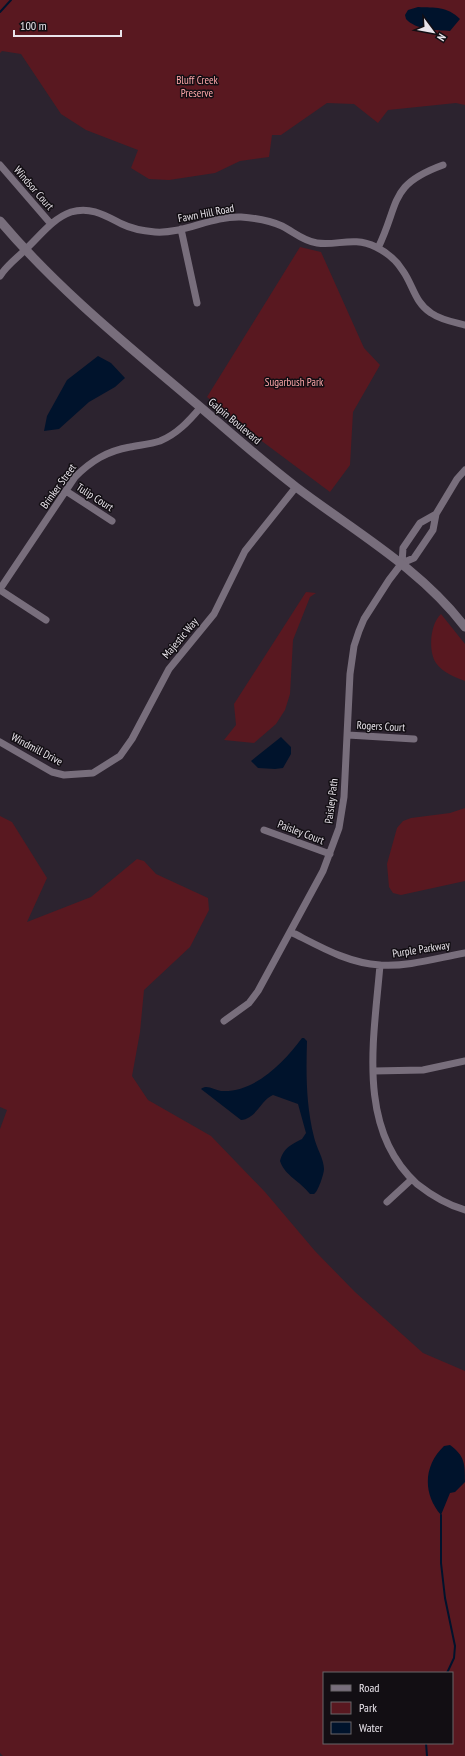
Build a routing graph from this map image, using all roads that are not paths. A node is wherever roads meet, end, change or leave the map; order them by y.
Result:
1 (0, 165) edge
2 (443, 165) dead end
3 (0, 221) edge
4 (51, 224) junction
5 (181, 229) junction
6 (378, 248) junction
7 (25, 250) junction
8 (0, 276) edge
9 (197, 303) dead end
10 (465, 325) edge
11 (200, 408) junction
12 (465, 470) edge
13 (296, 487) junction
14 (66, 491) junction
15 (436, 514) junction
16 (112, 521) dead end
17 (402, 563) junction
18 (0, 590) edge
19 (46, 620) dead end
20 (465, 627) edge
21 (348, 735) junction
22 (414, 739) dead end
23 (0, 742) edge
24 (64, 775) joint
25 (264, 830) dead end
26 (330, 854) junction
27 (291, 932) junction
28 (465, 952) edge
29 (380, 965) junction
30 (224, 1021) dead end
31 (465, 1061) edge
32 (374, 1071) junction
33 (412, 1178) junction
34 (387, 1202) dead end
35 (465, 1210) edge

1 - 4 street, Windsor Court
2 - 6 street
3 - 7 street, Galpin Boulevard
4 - 5 street, Fawn Hill Road
4 - 7 street, Fawn Hill Road
5 - 6 street, Fawn Hill Road
5 - 9 street
6 - 10 street, Fawn Hill Road
7 - 8 street, Fawn Hill Road
7 - 11 street, Galpin Boulevard
11 - 13 street, Galpin Boulevard
11 - 14 street, Brinker Street
12 - 15 street
13 - 17 street, Galpin Boulevard
13 - 24 street, Majestic Way
14 - 16 street, Tulip Court
14 - 18 street, Brinker Street
15 - 17 street
15 - 17 street
17 - 20 street, Galpin Boulevard
17 - 21 street, Paisley Path
18 - 19 street
21 - 22 street, Rogers Court
21 - 26 street, Paisley Path
23 - 24 street, Windmill Drive
25 - 26 street, Paisley Court
26 - 27 street, Paisley Path
27 - 29 street, Purple Parkway
27 - 30 street, Paisley Path
28 - 29 street, Purple Parkway
29 - 32 street
31 - 32 street
32 - 33 street
33 - 34 street
33 - 35 street

